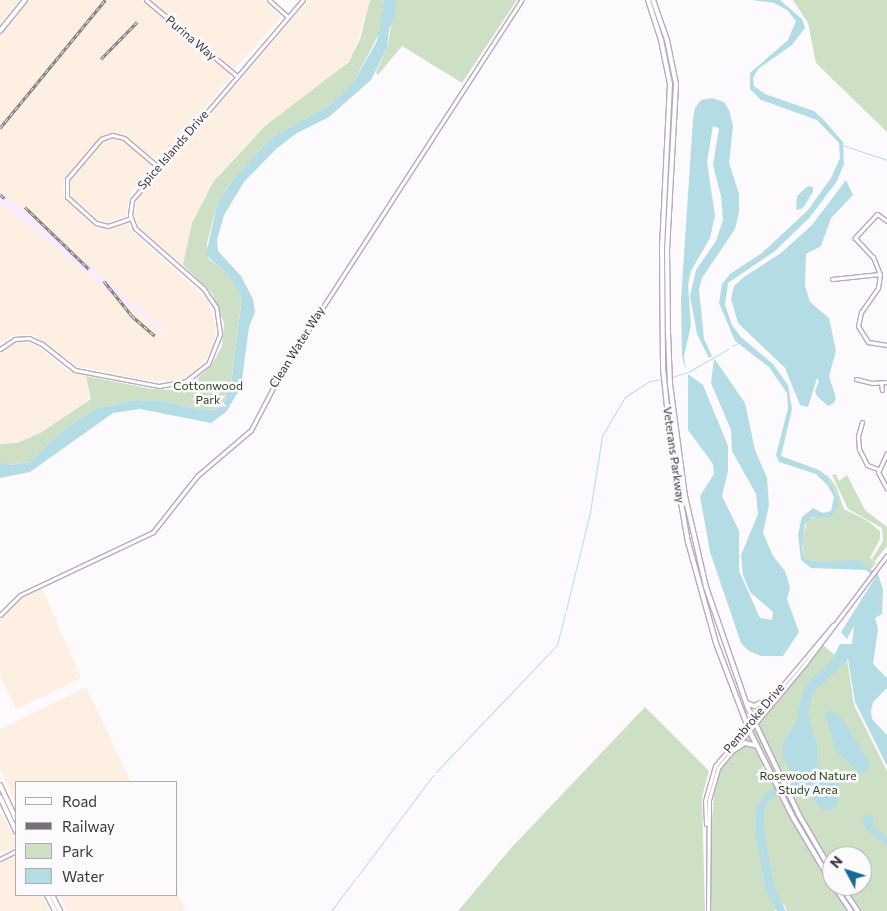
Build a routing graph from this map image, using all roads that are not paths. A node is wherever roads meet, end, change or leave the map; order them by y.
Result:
1 (25, 0) edge
2 (146, 0) edge
3 (269, 0) edge
4 (304, 0) edge
5 (521, 0) edge
6 (648, 0) edge
7 (653, 0) edge
8 (288, 17) junction
9 (0, 31) edge
10 (237, 76) junction
11 (158, 167) junction
12 (131, 218) junction
13 (887, 221) edge
14 (880, 274) junction
15 (832, 278) dead end
16 (887, 345) edge
17 (0, 349) edge
18 (856, 379) dead end
19 (887, 382) edge
20 (881, 383) junction
21 (667, 385) junction
22 (882, 390) dead end
23 (862, 422) dead end
24 (887, 453) edge
25 (878, 469) junction
26 (887, 489) edge
27 (887, 555) edge
28 (0, 615) edge
29 (835, 624) junction
30 (771, 698) junction
31 (746, 702) junction
32 (754, 721) junction
33 (748, 728) junction
34 (757, 746) junction
35 (731, 752) junction
36 (0, 785) edge
37 (0, 797) edge
38 (15, 817) edge
39 (707, 827) junction
40 (15, 829) edge
41 (15, 852) edge
42 (822, 854) edge
43 (0, 859) edge
44 (822, 866) edge
45 (48, 896) edge
46 (52, 896) edge
47 (841, 896) edge
48 (848, 896) edge
49 (55, 911) edge
50 (60, 911) edge
51 (708, 911) edge
52 (851, 911) edge
53 (858, 911) edge

1 - 9 main road
2 - 10 street, Purina Way
3 - 8 street
4 - 8 street, Spice Islands Drive
5 - 28 street, Clean Water Way
6 - 21 main road, Veterans Parkway
7 - 21 main road, Veterans Parkway
8 - 10 street, Spice Islands Drive
10 - 11 street, Spice Islands Drive
11 - 12 street, Spice Islands Drive
11 - 12 street
12 - 17 street
13 - 14 street
14 - 15 street
14 - 16 street
18 - 20 street
19 - 20 street
20 - 22 street
21 - 31 main road, Veterans Parkway
21 - 33 main road, Veterans Parkway
23 - 25 street
24 - 25 street
25 - 26 street
27 - 29 street, Pembroke Drive
29 - 30 street, Pembroke Drive
29 - 32 street, Pembroke Drive
30 - 31 main road
30 - 32 street, Pembroke Drive
31 - 32 main road, Veterans Parkway
32 - 33 street, Pembroke Drive
32 - 42 main road, Veterans Parkway
33 - 34 main road, Veterans Parkway
33 - 35 street, Pembroke Drive
33 - 39 street, Pembroke Drive
34 - 35 main road
34 - 44 main road, Veterans Parkway
35 - 39 street, Pembroke Drive
36 - 38 main road
37 - 40 main road
39 - 51 street, Pembroke Drive
41 - 43 street
45 - 49 main road
46 - 50 main road
47 - 52 main road
48 - 53 main road

